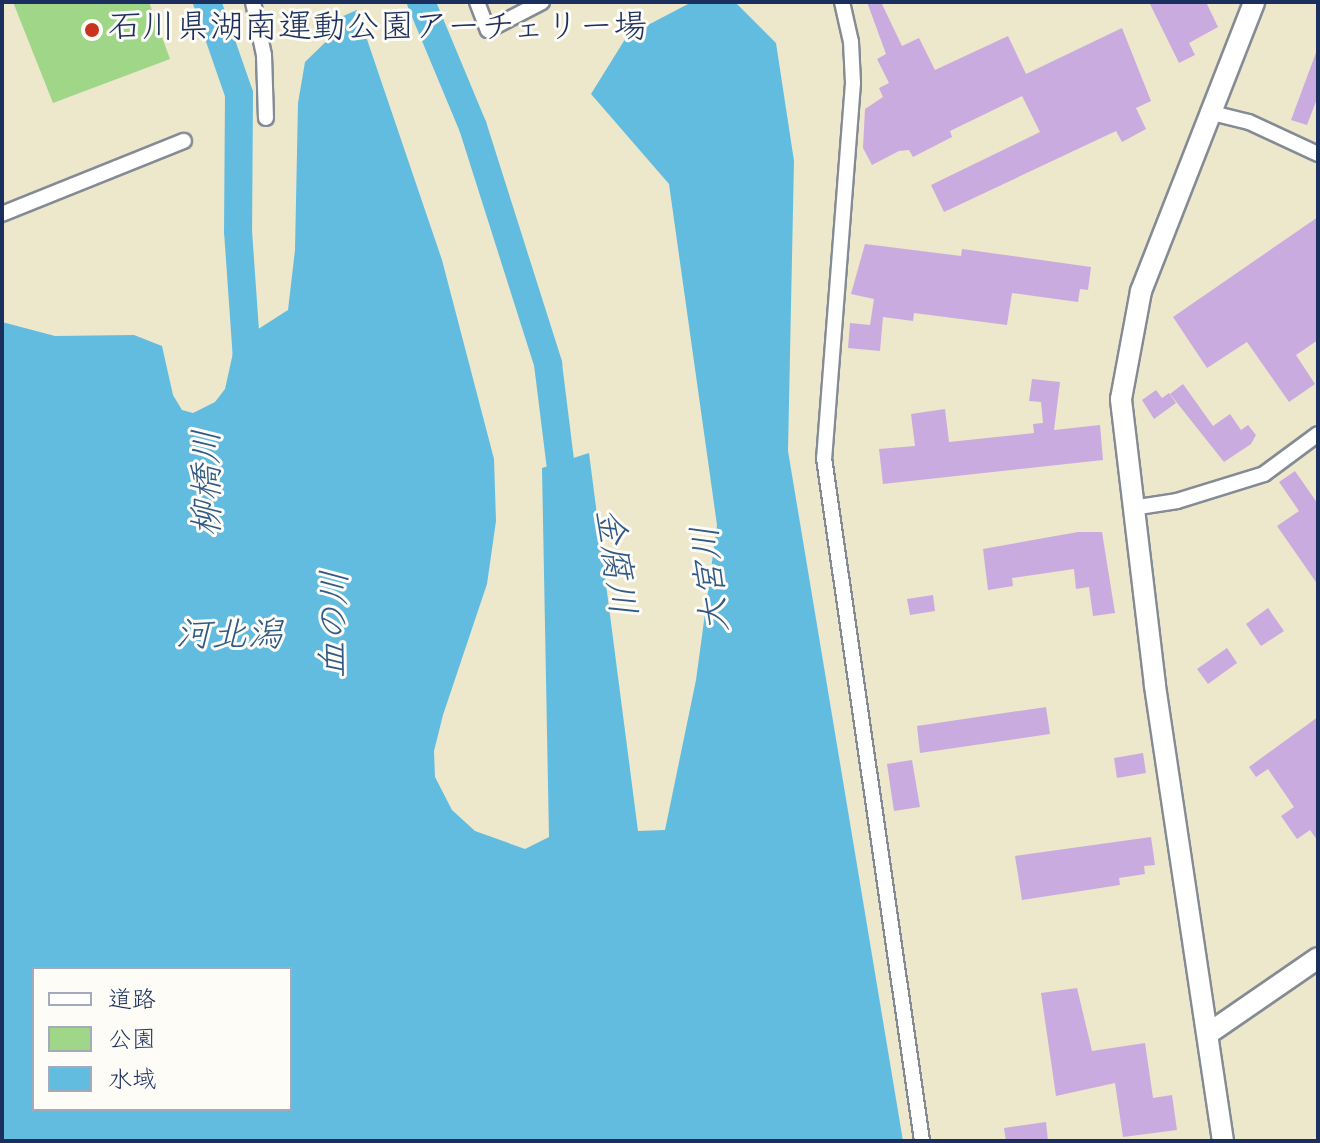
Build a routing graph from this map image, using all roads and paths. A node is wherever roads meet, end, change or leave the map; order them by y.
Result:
1 (253, 2) edge
2 (477, 2) edge
3 (542, 2) edge
4 (842, 2) edge
5 (1254, 2) edge
6 (1208, 112) junction
7 (266, 118) dead end
8 (184, 141) dead end
9 (1318, 154) edge
10 (2, 214) edge
11 (1318, 434) edge
12 (1132, 508) junction
13 (1318, 958) edge
14 (1209, 1033) junction
15 (922, 1141) edge
16 (1223, 1141) edge

1 - 7 street
2 - 3 street
4 - 15 street
5 - 6 street
6 - 9 street
6 - 12 street
8 - 10 street
11 - 12 street
12 - 14 street
13 - 14 street
14 - 16 street

